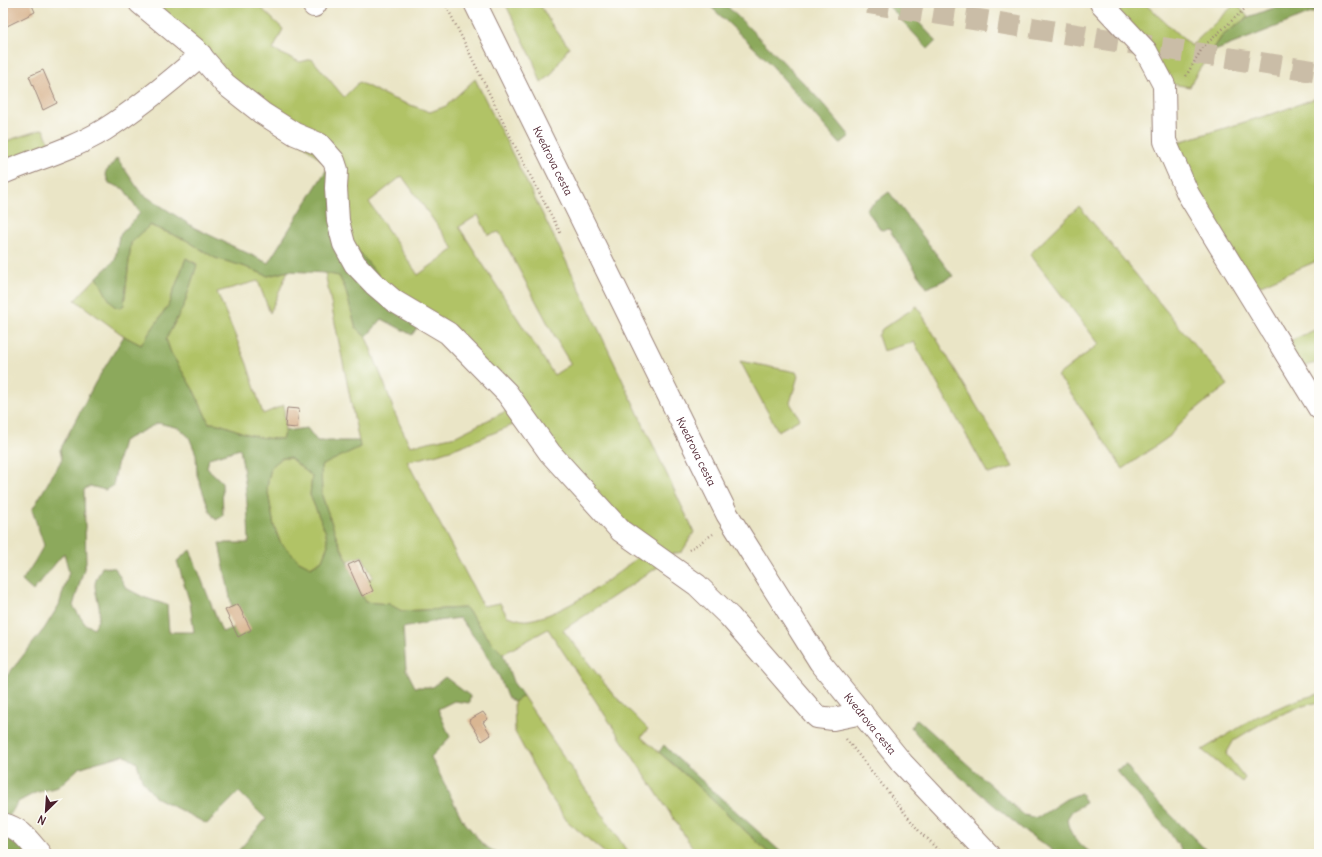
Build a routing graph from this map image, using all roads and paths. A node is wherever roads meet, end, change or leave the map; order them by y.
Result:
1 (140, 3) edge
2 (475, 3) edge
3 (1101, 3) edge
4 (1254, 3) edge
5 (201, 55) junction
6 (1184, 79) dead end
7 (3, 173) edge
8 (1319, 408) edge
9 (715, 533) dead end
10 (668, 564) junction
11 (862, 713) junction
12 (3, 824) edge
13 (40, 854) edge
14 (988, 854) edge

1 - 5 street
2 - 11 street, Kvedrova cesta
3 - 8 street
4 - 6 path
5 - 7 street
5 - 10 street
9 - 10 path
10 - 11 street
11 - 14 street, Kvedrova cesta
12 - 13 street

